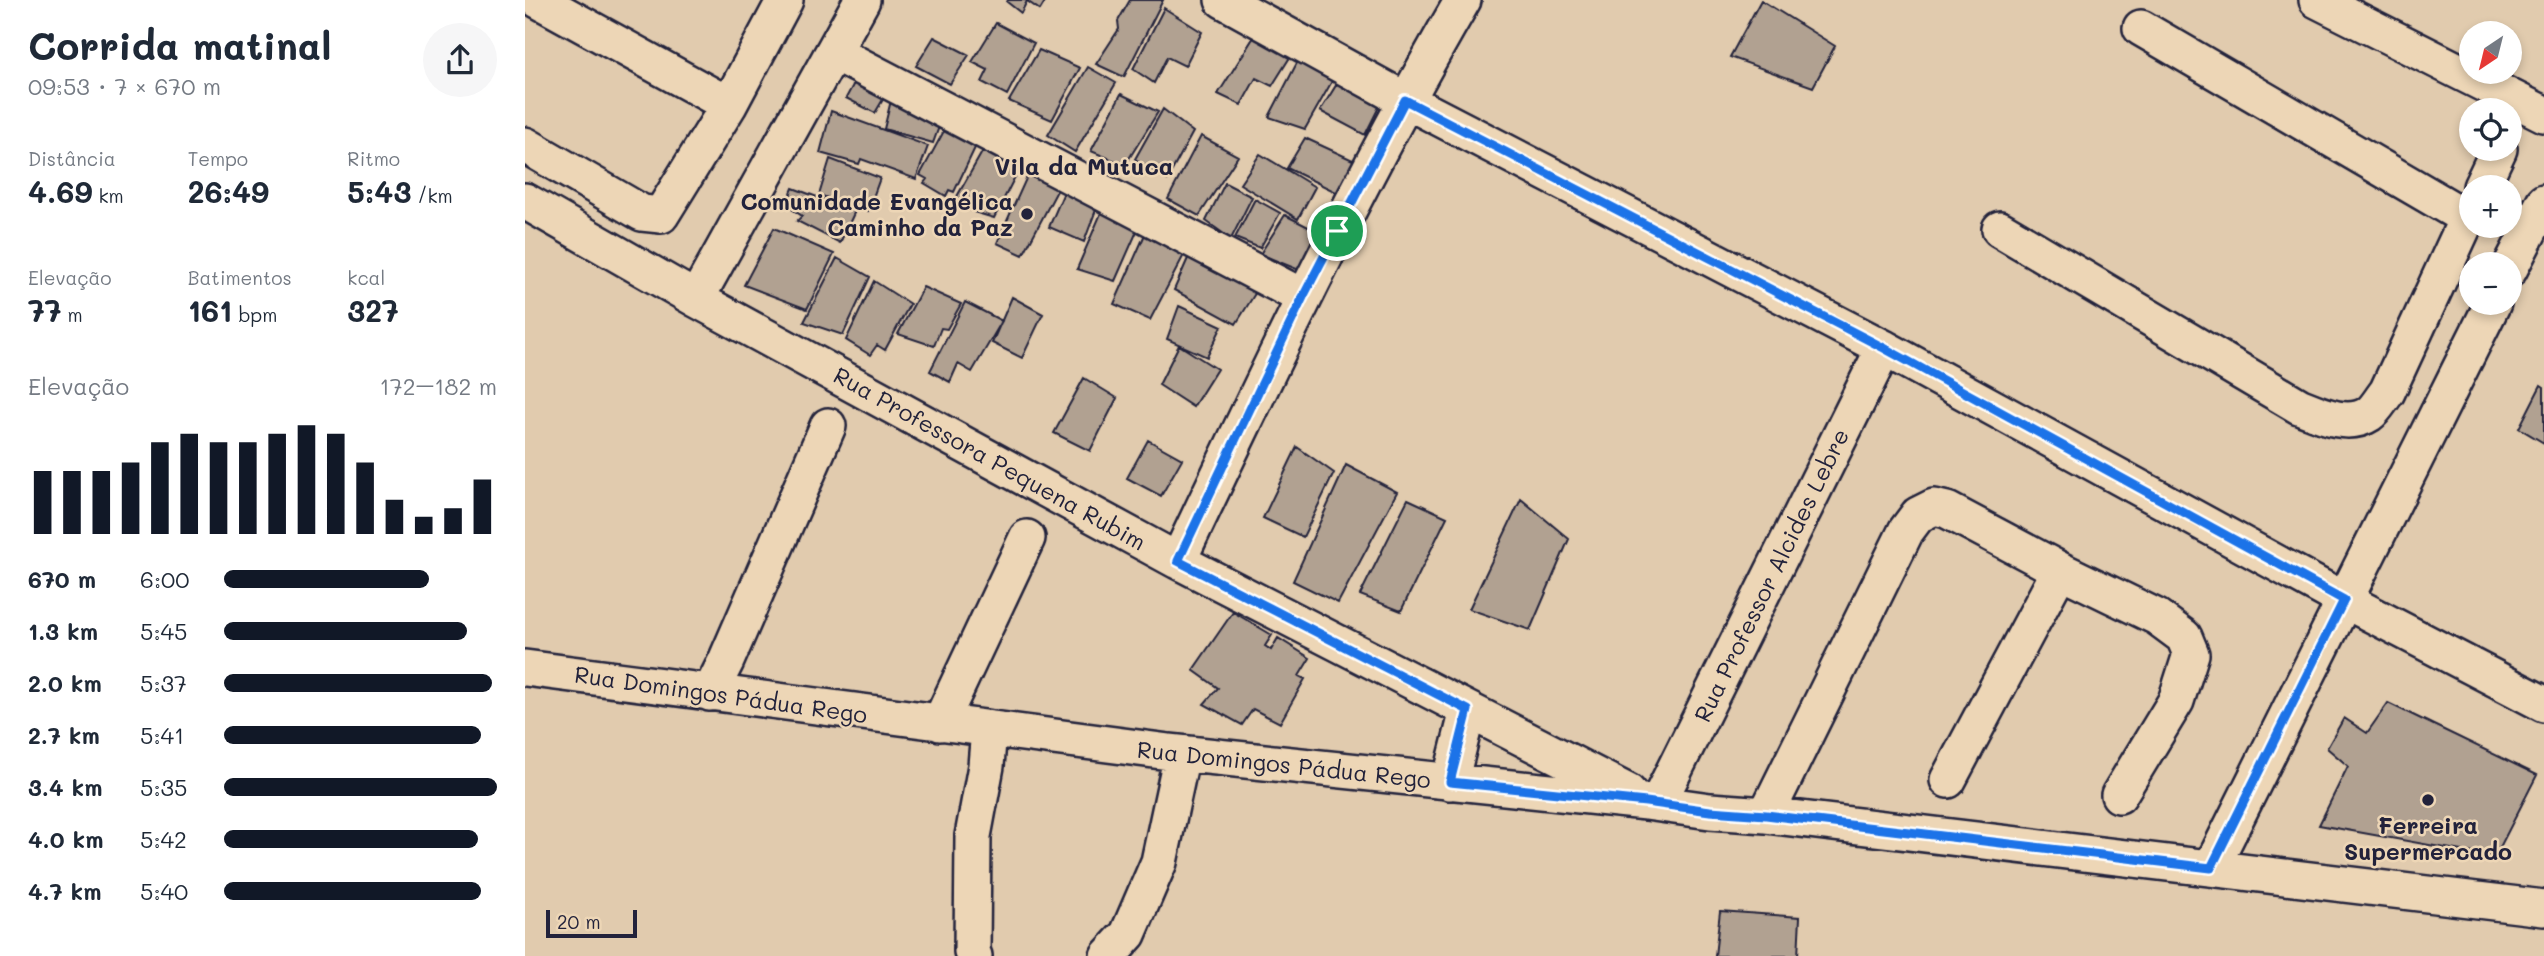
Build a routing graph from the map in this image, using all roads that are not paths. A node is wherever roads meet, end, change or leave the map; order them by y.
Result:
1 (538, 0) edge
2 (785, 0) edge
3 (862, 0) edge
4 (1223, 0) edge
5 (1463, 0) edge
6 (2317, 0) edge
7 (2140, 28) dead end
8 (833, 52) junction
9 (1405, 100) junction
10 (729, 106) junction
11 (2525, 115) edge
12 (525, 145) edge
13 (2459, 198) edge
14 (525, 201) edge
15 (2544, 202) edge
16 (2000, 229) dead end
17 (2459, 235) edge
18 (2519, 252) edge
19 (1303, 297) junction
20 (696, 299) junction
21 (2487, 315) edge
22 (1884, 348) junction
23 (828, 426) dead end
24 (1027, 538) dead end
25 (1178, 561) junction
26 (2060, 570) junction
27 (2344, 600) junction
28 (525, 668) edge
29 (710, 693) junction
30 (2544, 704) edge
31 (1468, 710) junction
32 (940, 723) junction
33 (989, 730) junction
34 (1182, 754) junction
35 (1948, 780) dead end
36 (1450, 782) junction
37 (2119, 795) dead end
38 (1652, 803) junction
39 (1766, 815) junction
40 (2211, 868) junction
41 (2544, 908) edge
42 (974, 956) edge
43 (1108, 956) edge

1 - 10 street
2 - 10 street
3 - 8 street
4 - 9 street
5 - 9 street
6 - 11 street
7 - 13 street
8 - 19 street
8 - 20 street
9 - 19 street
9 - 22 street
10 - 12 street
14 - 20 street, Rua Professora Pequena Rubim
15 - 18 street
16 - 17 street
19 - 25 street
20 - 25 street, Rua Professora Pequena Rubim
21 - 27 street
22 - 27 street
22 - 38 street, Rua Professor Alcides Lebre
23 - 29 street
24 - 32 street
25 - 31 street, Rua Professora Pequena Rubim
26 - 35 street
26 - 37 street
26 - 39 street
27 - 30 street
27 - 40 street
28 - 29 street, Rua Domingos Pádua Rego
29 - 32 street, Rua Domingos Pádua Rego
31 - 36 street
31 - 38 street, Rua Professora Pequena Rubim
32 - 33 street, Rua Domingos Pádua Rego
33 - 34 street, Rua Domingos Pádua Rego
33 - 42 street
34 - 36 street, Rua Domingos Pádua Rego
34 - 43 street
36 - 38 street, Rua Domingos Pádua Rego
38 - 39 street, Rua Domingos Pádua Rego
39 - 40 street, Rua Domingos Pádua Rego
40 - 41 street, Rua Domingos Pádua Rego

